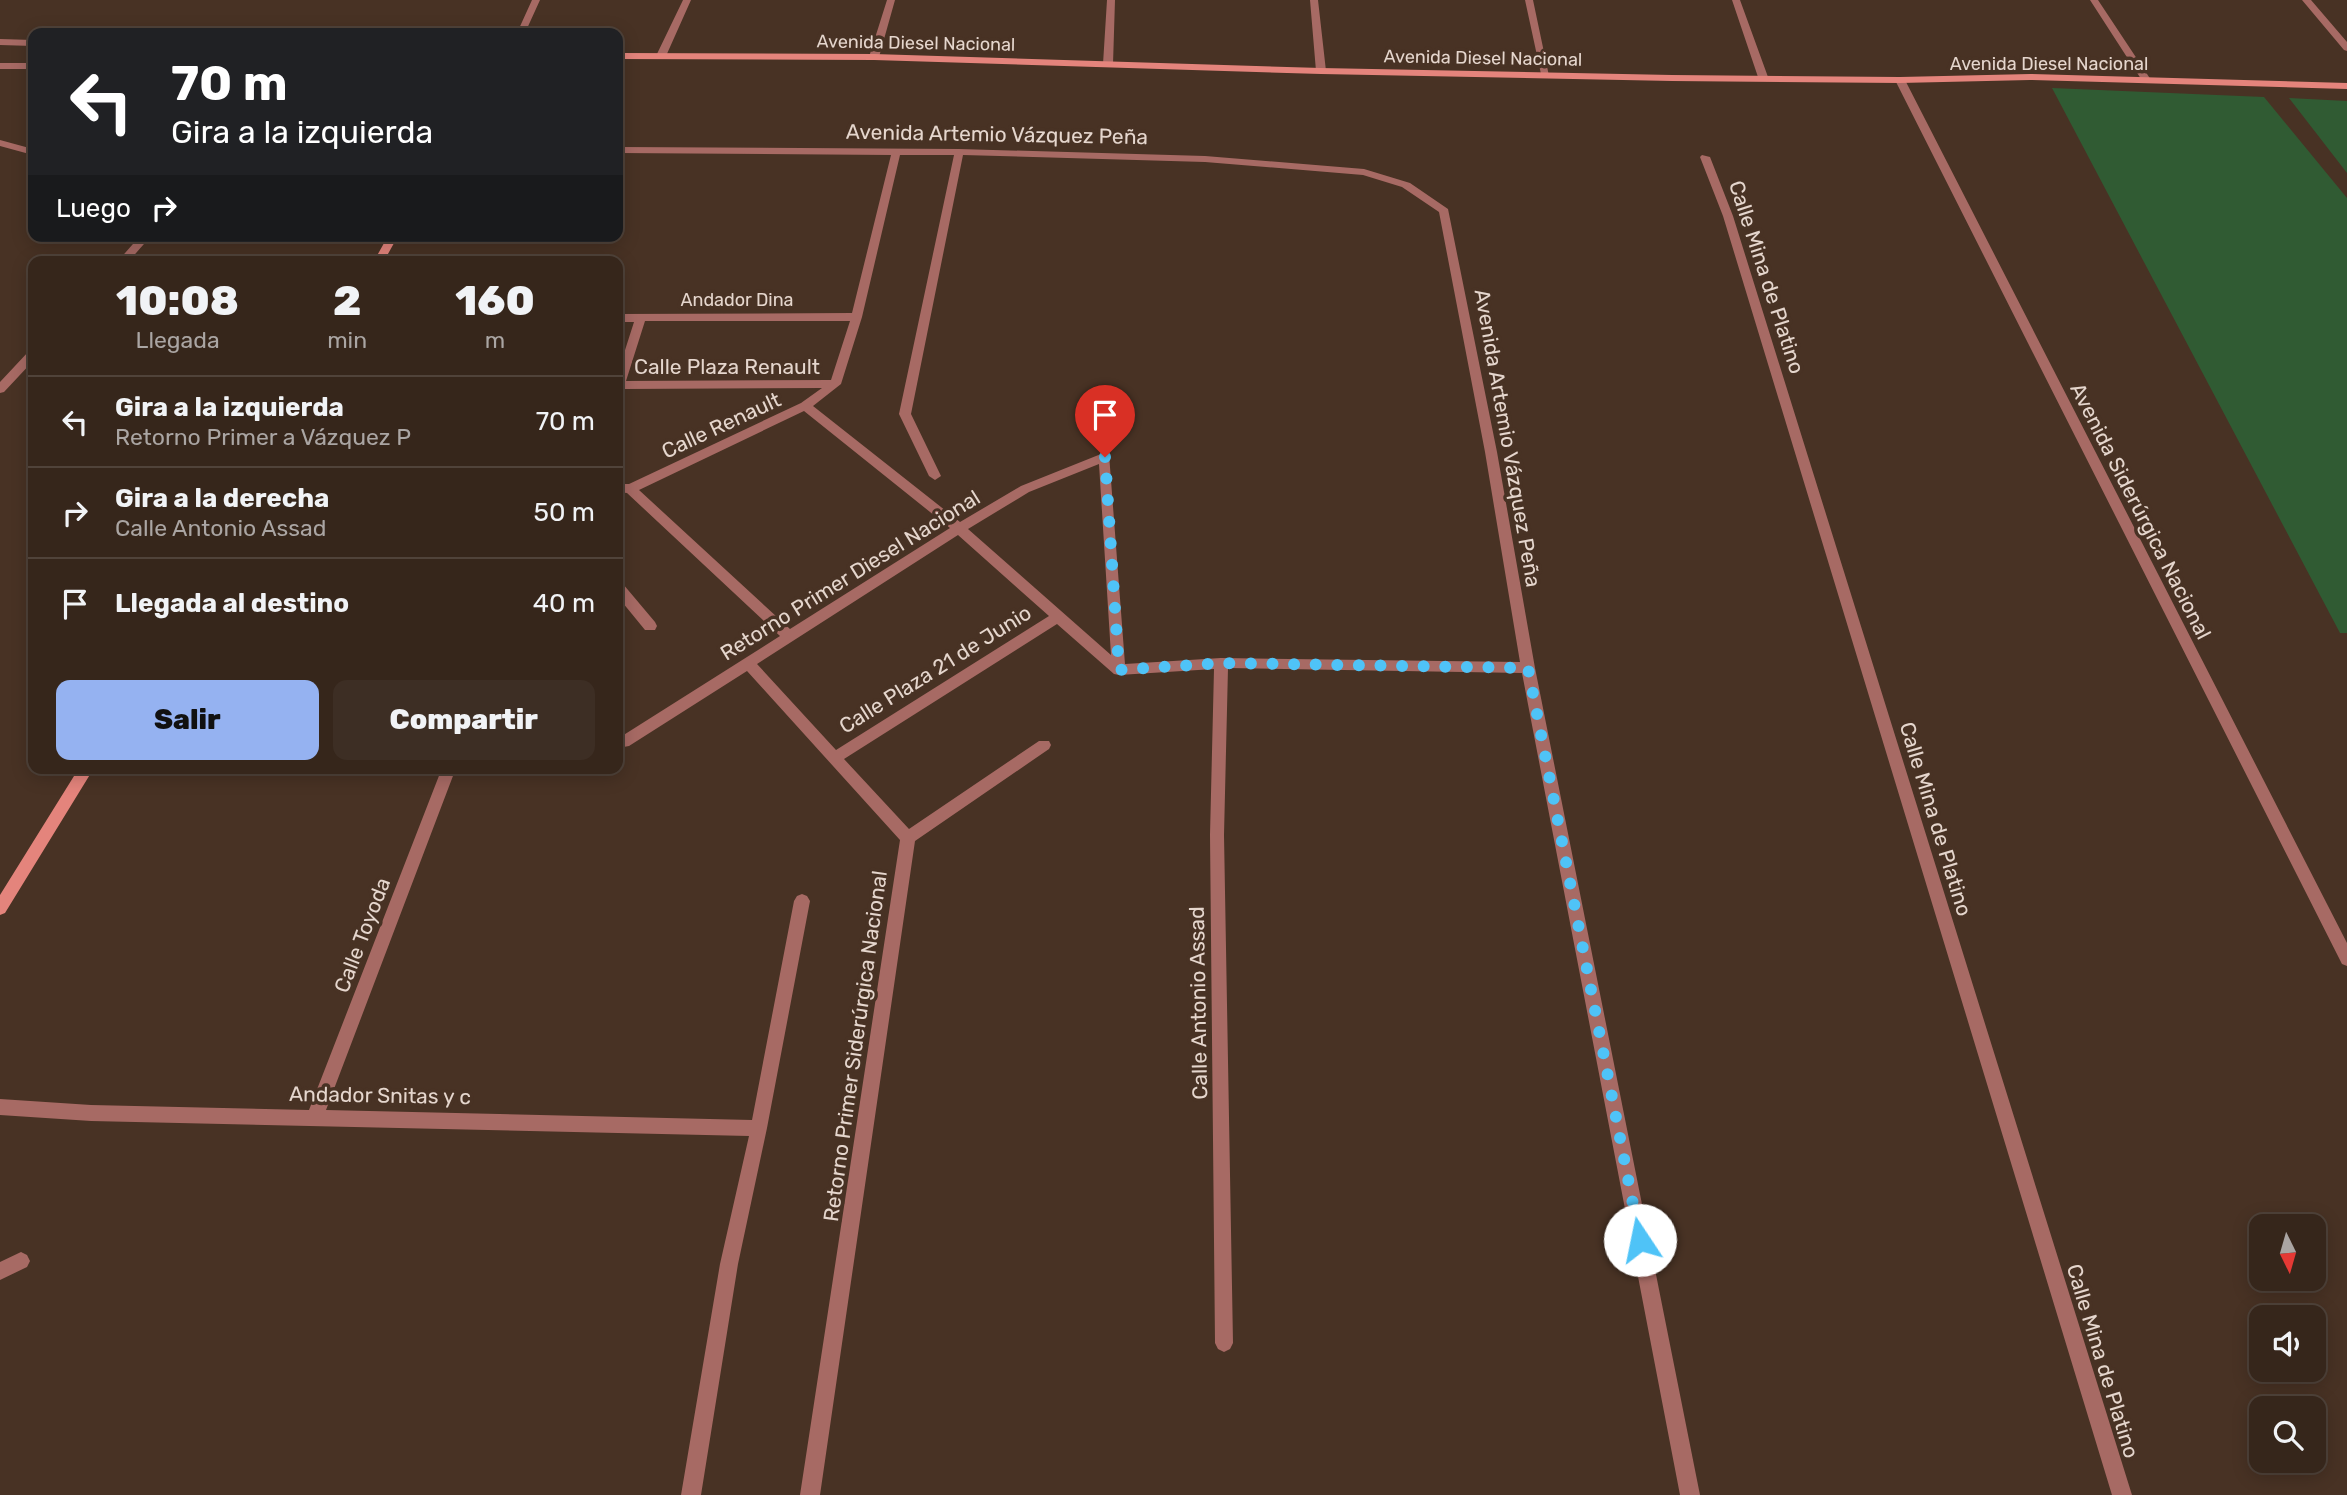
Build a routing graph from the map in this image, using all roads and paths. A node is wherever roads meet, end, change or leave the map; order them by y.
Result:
1 (536, 0) edge
2 (687, 0) edge
3 (891, 0) edge
4 (1111, 0) edge
5 (1314, 0) edge
6 (1529, 0) edge
7 (1736, 0) edge
8 (2094, 0) edge
9 (2306, 0) edge
10 (523, 28) edge
11 (0, 42) edge
12 (28, 43) edge
13 (2347, 48) edge
14 (623, 56) edge
15 (661, 56) junction
16 (874, 57) junction
17 (1108, 64) junction
18 (0, 66) edge
19 (28, 66) edge
20 (1321, 71) junction
21 (1546, 74) junction
22 (1763, 77) junction
23 (1900, 80) junction
24 (2146, 80) junction
25 (2347, 86) edge
26 (0, 143) edge
27 (623, 150) edge
28 (28, 151) edge
29 (896, 152) junction
30 (959, 152) junction
31 (1705, 157) dead end
32 (140, 242) edge
33 (128, 256) edge
34 (857, 317) junction
35 (623, 318) edge
36 (641, 318) junction
37 (28, 359) edge
38 (623, 372) edge
39 (835, 384) junction
40 (623, 387) edge
41 (0, 389) edge
42 (805, 406) junction
43 (935, 476) dead end
44 (624, 489) edge
45 (959, 528) junction
46 (623, 594) edge
47 (1058, 617) junction
48 (650, 626) dead end
49 (789, 636) junction
50 (747, 662) junction
51 (1221, 663) junction
52 (1528, 668) junction
53 (1119, 670) junction
54 (623, 741) edge
55 (1044, 745) dead end
56 (834, 758) junction
57 (83, 774) edge
58 (447, 774) edge
59 (908, 838) junction
60 (802, 901) dead end
61 (0, 908) edge
62 (2347, 959) edge
63 (0, 1107) edge
64 (315, 1116) junction
65 (758, 1128) junction
66 (21, 1261) dead end
67 (0, 1270) edge
68 (1224, 1343) dead end
69 (691, 1495) edge
70 (810, 1495) edge
71 (1690, 1495) edge
72 (2122, 1495) edge

1 - 10 street
2 - 15 street
3 - 16 street
4 - 17 street
5 - 20 street
6 - 21 street
7 - 22 street
8 - 24 street
9 - 13 street
11 - 12 street
14 - 15 street, Avenida Diesel Nacional
15 - 16 street, Avenida Diesel Nacional
16 - 17 street, Avenida Diesel Nacional
17 - 20 street, Avenida Diesel Nacional
18 - 19 street
20 - 21 street, Avenida Diesel Nacional
21 - 22 street, Avenida Diesel Nacional
22 - 23 street, Avenida Diesel Nacional
23 - 24 street, Avenida Diesel Nacional
23 - 62 street, Avenida Siderúrgica Nacional
24 - 25 street, Avenida Diesel Nacional
26 - 28 street
27 - 29 street, Avenida Artemio Vázquez Peña
29 - 30 street, Avenida Artemio Vázquez Peña
29 - 34 street
30 - 43 street, Retorno Primer Diesel Nacional
30 - 52 street, Avenida Artemio Vázquez Peña
31 - 72 street, Calle Mina de Platino
32 - 33 street
34 - 36 street, Andador Dina
34 - 39 street
35 - 36 street, Andador Dina
36 - 38 street
37 - 41 street
39 - 40 street, Calle Plaza Renault
39 - 42 street, Calle Renault
42 - 44 street, Calle Renault
42 - 45 street
44 - 49 street
45 - 47 street
45 - 49 street, Retorno Primer Diesel Nacional
45 - 53 street, Retorno Primer Diesel Nacional
46 - 48 street
47 - 53 street
47 - 56 street, Calle Plaza 21 de Junio
49 - 50 street, Retorno Primer Diesel Nacional
50 - 54 street, Retorno Primer Diesel Nacional
50 - 56 street
51 - 52 street
51 - 53 street
51 - 68 street, Calle Antonio Assad
52 - 71 street, Avenida Artemio Vázquez Peña
55 - 59 street
56 - 59 street
57 - 61 street
58 - 64 street, Calle Toyoda
59 - 70 street, Retorno Primer Siderúrgica Nacional
60 - 65 street
63 - 64 street, Andador Snitas y c
64 - 65 street, Andador Snitas y c
65 - 69 street
66 - 67 street

